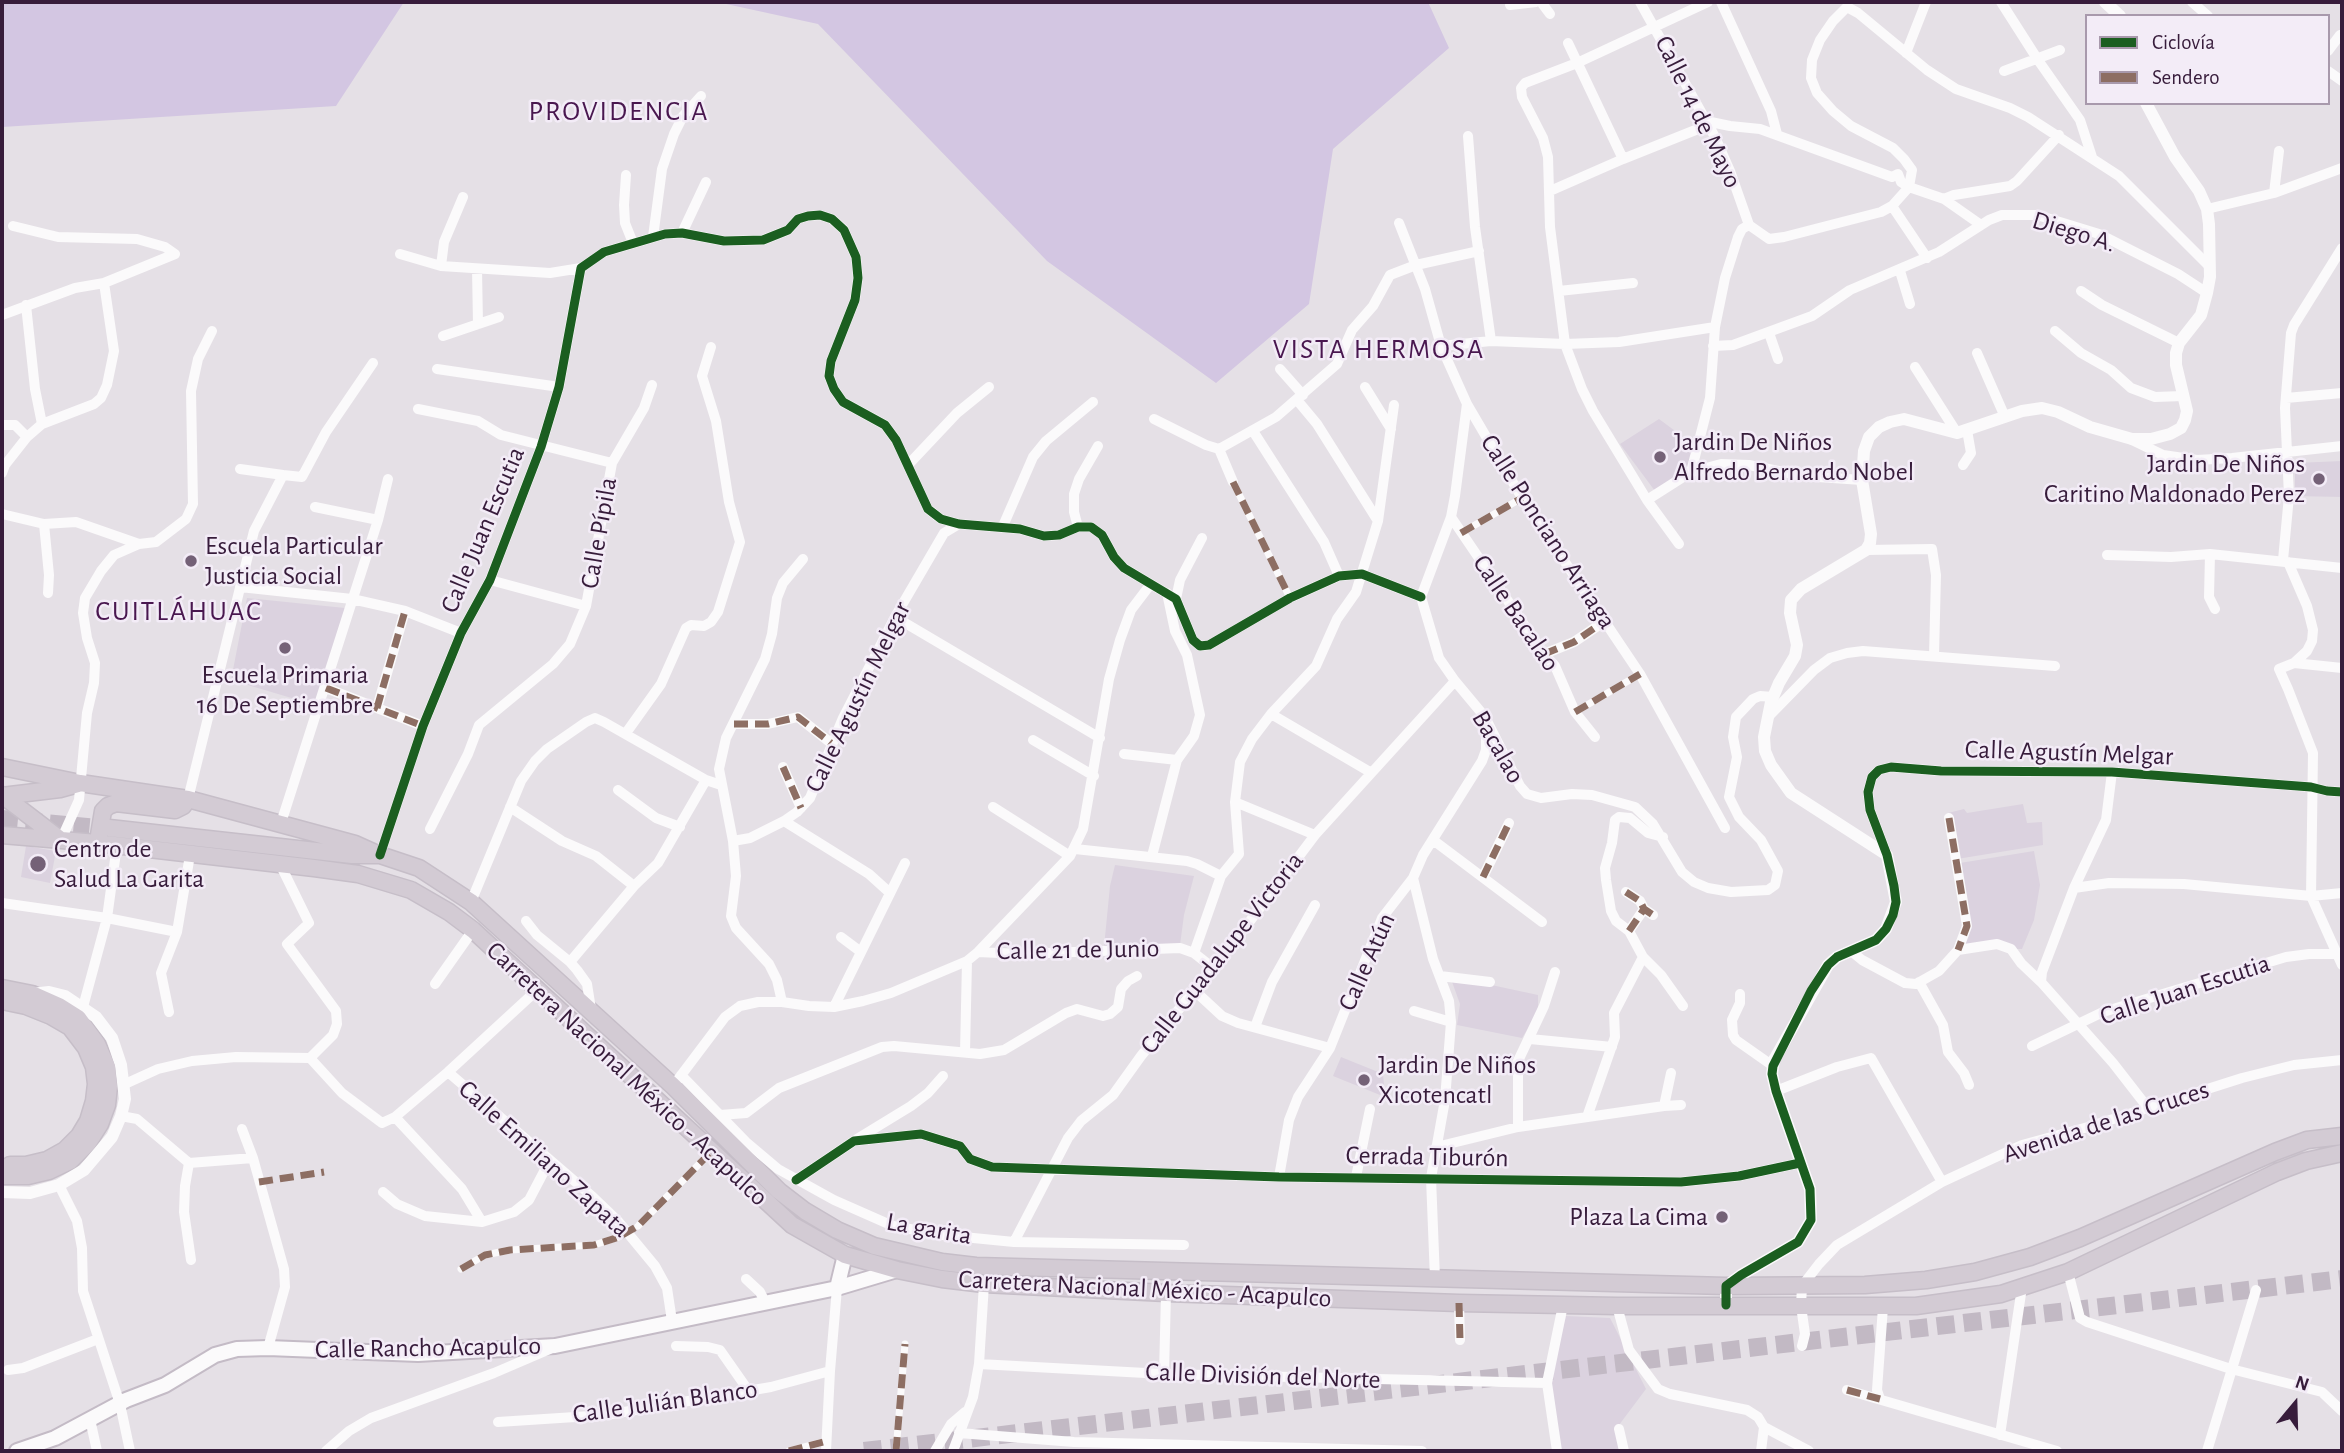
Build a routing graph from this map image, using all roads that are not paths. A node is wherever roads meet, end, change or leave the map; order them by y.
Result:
1 (1538, 2) edge
2 (1640, 2) edge
3 (1708, 2) edge
4 (1721, 2) edge
5 (1926, 2) edge
6 (2001, 2) edge
7 (2105, 2) edge
8 (2192, 2) edge
9 (1510, 5) dead end
10 (1847, 5) edge
11 (1550, 14) dead end
12 (2118, 14) edge
13 (2206, 14) edge
14 (1655, 26) junction
15 (2340, 35) dead end
16 (1568, 43) dead end
17 (2330, 48) edge
18 (2060, 50) dead end
19 (1906, 53) junction
20 (2038, 60) junction
21 (1577, 63) junction
22 (2004, 71) dead end
23 (701, 96) dead end
24 (2147, 105) edge
25 (1707, 123) junction
26 (1777, 134) junction
27 (2059, 135) junction
28 (1468, 136) dead end
29 (2279, 151) dead end
30 (2092, 158) junction
31 (1623, 159) junction
32 (2342, 168) edge
33 (626, 175) dead end
34 (706, 183) dead end
35 (1909, 187) junction
36 (1550, 191) junction
37 (2274, 193) junction
38 (463, 197) dead end
39 (1944, 199) junction
40 (1892, 206) junction
41 (2207, 209) junction
42 (1399, 222) dead end
43 (1749, 225) junction
44 (1981, 225) junction
45 (13, 226) dead end
46 (682, 233) junction
47 (653, 237) junction
48 (633, 243) junction
49 (2342, 248) edge
50 (1479, 251) junction
51 (400, 254) dead end
52 (1927, 258) junction
53 (1416, 265) junction
54 (2208, 265) junction
55 (441, 266) junction
56 (581, 268) junction
57 (477, 269) junction
58 (1900, 271) junction
59 (104, 283) junction
60 (1633, 283) dead end
61 (1559, 291) junction
62 (2081, 291) dead end
63 (2207, 293) junction
64 (1910, 304) dead end
65 (26, 305) junction
66 (2, 315) edge
67 (499, 317) dead end
68 (478, 324) junction
69 (1715, 327) junction
70 (212, 331) dead end
71 (2055, 331) dead end
72 (1769, 332) junction
73 (443, 336) dead end
74 (1491, 341) junction
75 (2179, 343) junction
76 (1565, 344) junction
77 (1441, 346) junction
78 (1713, 346) junction
79 (711, 347) dead end
80 (1977, 353) dead end
81 (1778, 359) dead end
82 (373, 363) dead end
83 (1915, 367) dead end
84 (437, 369) dead end
85 (1280, 369) dead end
86 (652, 385) dead end
87 (559, 387) junction
88 (989, 387) dead end
89 (1365, 387) dead end
90 (2342, 393) edge
91 (2183, 396) junction
92 (1300, 398) junction
93 (2286, 398) junction
94 (1093, 402) dead end
95 (1467, 404) junction
96 (1394, 405) dead end
97 (418, 410) dead end
98 (2005, 417) junction
99 (1154, 419) dead end
100 (42, 424) junction
101 (2, 425) edge
102 (1391, 429) junction
103 (1253, 431) junction
104 (1962, 432) junction
105 (27, 437) junction
106 (2132, 439) junction
107 (1098, 446) dead end
108 (2342, 446) edge
109 (541, 447) junction
110 (1219, 449) junction
111 (2288, 452) junction
112 (612, 463) junction
113 (908, 465) junction
114 (1963, 465) dead end
115 (240, 469) dead end
116 (1691, 472) junction
117 (2, 473) edge
118 (283, 475) junction
119 (388, 479) dead end
120 (1862, 480) junction
121 (1233, 482) joint
122 (1522, 498) junction
123 (1647, 499) junction
124 (315, 507) dead end
125 (2, 514) edge
126 (1451, 517) junction
127 (378, 520) junction
128 (1378, 521) junction
129 (44, 524) junction
130 (959, 524) junction
131 (1003, 526) junction
132 (1079, 527) junction
133 (1461, 533) junction
134 (1202, 538) dead end
135 (139, 544) junction
136 (1679, 544) dead end
137 (1866, 550) junction
138 (2210, 554) junction
139 (2107, 555) dead end
140 (803, 559) dead end
141 (2285, 561) junction
142 (2342, 568) edge
143 (1362, 574) junction
144 (1339, 576) junction
145 (490, 580) junction
146 (1150, 585) junction
147 (240, 587) junction
148 (48, 593) dead end
149 (1171, 596) junction
150 (1421, 597) junction
151 (1290, 598) junction
152 (352, 599) junction
153 (586, 606) junction
154 (2215, 609) dead end
155 (405, 611) junction
156 (895, 617) junction
157 (1605, 621) junction
158 (461, 633) junction
159 (1544, 654) junction
160 (1934, 656) junction
161 (2294, 663) junction
162 (2055, 666) dead end
163 (2342, 668) edge
164 (1640, 674) junction
165 (1455, 681) junction
166 (326, 688) junction
167 (1773, 697) junction
168 (377, 708) junction
169 (1575, 712) junction
170 (1271, 714) junction
171 (1485, 717) junction
172 (1767, 717) junction
173 (734, 724) junction
174 (424, 726) junction
175 (626, 733) junction
176 (1595, 737) dead end
177 (1100, 738) junction
178 (1033, 740) dead end
179 (831, 743) junction
180 (1124, 754) dead end
181 (1177, 760) junction
182 (2, 767) edge
183 (783, 767) dead end
184 (1370, 772) junction
185 (2112, 772) junction
186 (1094, 776) junction
187 (706, 780) junction
188 (80, 783) junction
189 (721, 785) junction
190 (2311, 787) junction
191 (618, 790) dead end
192 (2342, 792) edge
193 (2, 795) edge
194 (188, 799) junction
195 (1235, 802) junction
196 (510, 807) junction
197 (993, 807) dead end
198 (801, 808) junction
199 (1949, 818) dead end
200 (784, 821) junction
201 (1509, 823) dead end
202 (281, 824) junction
203 (680, 827) junction
204 (109, 828) tunnel mouth
205 (1725, 828) dead end
206 (430, 829) dead end
207 (2, 835) edge
208 (1315, 835) junction
209 (1663, 837) junction
210 (61, 840) junction
211 (1433, 840) junction
212 (733, 841) junction
213 (97, 843) junction
214 (117, 845) junction
215 (1073, 853) junction
216 (190, 855) junction
217 (380, 855) junction
218 (1887, 855) junction
219 (1152, 856) junction
220 (905, 863) dead end
221 (279, 864) junction
222 (1221, 876) junction
223 (1483, 877) junction
224 (1413, 878) junction
225 (634, 886) junction
226 (2074, 888) junction
227 (1626, 892) dead end
228 (890, 893) junction
229 (2342, 893) edge
230 (2311, 896) junction
231 (471, 902) junction
232 (2, 903) edge
233 (1315, 905) dead end
234 (107, 918) junction
235 (526, 921) dead end
236 (1542, 922) dead end
237 (473, 930) junction
238 (1629, 931) junction
239 (177, 933) junction
240 (841, 937) dead end
241 (1958, 950) junction
242 (1852, 951) junction
243 (861, 952) junction
244 (978, 952) junction
245 (1194, 953) junction
246 (1643, 957) junction
247 (2341, 958) edge
248 (967, 961) junction
249 (570, 962) junction
250 (1213, 968) junction
251 (1555, 972) dead end
252 (1137, 976) dead end
253 (1440, 976) junction
254 (1490, 982) dead end
255 (1919, 982) junction
256 (2041, 982) junction
257 (435, 984) dead end
258 (2, 988) edge
259 (1195, 990) junction
260 (536, 991) junction
261 (32, 994) junction
262 (1740, 994) dead end
263 (2, 1001) edge
264 (782, 1002) junction
265 (1683, 1006) dead end
266 (82, 1007) junction
267 (834, 1007) junction
268 (1414, 1011) dead end
269 (169, 1012) dead end
270 (592, 1013) junction
271 (1451, 1022) junction
272 (2079, 1025) junction
273 (1255, 1027) junction
274 (1530, 1040) junction
275 (2032, 1046) dead end
276 (1330, 1048) junction
277 (1612, 1048) junction
278 (965, 1052) junction
279 (310, 1058) junction
280 (2342, 1060) edge
281 (1773, 1066) junction
282 (448, 1072) junction
283 (1671, 1073) dead end
284 (943, 1076) dead end
285 (677, 1081) junction
286 (125, 1084) junction
287 (1969, 1085) dead end
288 (1776, 1091) junction
289 (1664, 1105) junction
290 (1681, 1105) dead end
291 (2148, 1108) junction
292 (1370, 1110) dead end
293 (720, 1115) junction
294 (121, 1116) junction
295 (396, 1117) junction
296 (1587, 1117) junction
297 (1518, 1127) junction
298 (242, 1129) dead end
299 (2342, 1136) edge
300 (854, 1142) junction
301 (1436, 1147) junction
302 (711, 1152) junction
303 (2342, 1153) edge
304 (253, 1158) junction
305 (550, 1160) junction
306 (189, 1163) junction
307 (1800, 1163) junction
308 (2, 1165) edge
309 (1052, 1169) junction
310 (2, 1176) edge
311 (1279, 1177) junction
312 (1356, 1177) junction
313 (1431, 1178) junction
314 (796, 1180) junction
315 (1942, 1182) junction
316 (59, 1185) junction
317 (2, 1192) edge
318 (383, 1192) dead end
319 (482, 1222) junction
320 (638, 1226) tunnel mouth
321 (619, 1237) tunnel mouth
322 (1014, 1242) junction
323 (1184, 1245) dead end
324 (845, 1255) junction
325 (191, 1260) dead end
326 (1992, 1267) junction
327 (461, 1269) dead end
328 (897, 1270) junction
329 (2068, 1272) junction
330 (746, 1279) dead end
331 (1435, 1279) junction
332 (984, 1284) junction
333 (1726, 1286) junction
334 (1802, 1286) junction
335 (2022, 1287) junction
336 (837, 1288) junction
337 (2256, 1290) dead end
338 (1166, 1293) junction
339 (2001, 1294) junction
340 (765, 1302) junction
341 (1459, 1303) junction
342 (1563, 1304) junction
343 (1726, 1304) junction
344 (1617, 1306) junction
345 (1801, 1306) junction
346 (1883, 1307) junction
347 (672, 1321) junction
348 (98, 1339) junction
349 (1460, 1340) dead end
350 (905, 1344) dead end
351 (555, 1346) junction
352 (676, 1346) dead end
353 (1802, 1346) dead end
354 (268, 1348) junction
355 (979, 1364) junction
356 (2231, 1369) junction
357 (8, 1370) dead end
358 (830, 1371) junction
359 (1164, 1374) junction
360 (1547, 1383) junction
361 (748, 1390) junction
362 (1847, 1390) dead end
363 (1880, 1399) junction
364 (120, 1404) junction
365 (2342, 1410) edge
366 (965, 1412) junction
367 (90, 1419) junction
368 (498, 1422) dead end
369 (1764, 1427) junction
370 (1619, 1429) dead end
371 (959, 1433) junction
372 (2000, 1435) junction
373 (826, 1446) edge
374 (17, 1451) edge
375 (97, 1451) edge
376 (130, 1451) edge
377 (326, 1451) edge
378 (789, 1451) edge
379 (896, 1451) edge
380 (936, 1451) edge
381 (953, 1451) edge
382 (1422, 1451) edge
383 (1557, 1451) edge
384 (1623, 1451) edge
385 (1761, 1451) edge
386 (1809, 1451) edge
387 (2057, 1451) edge
388 (2207, 1451) edge

1 - 9 street
1 - 11 street
2 - 14 street, Calle 14 de Mayo
3 - 14 street
4 - 26 street
5 - 19 street
6 - 20 street
7 - 12 street
8 - 13 street
10 - 19 street
10 - 35 street
14 - 21 street
14 - 25 street, Calle 14 de Mayo
15 - 17 street
16 - 21 street
18 - 20 street
19 - 27 street
20 - 22 street
20 - 30 street
21 - 31 street
21 - 36 street
23 - 47 street
24 - 41 street
25 - 26 street
25 - 31 street
25 - 43 street, Calle 14 de Mayo
26 - 35 street
27 - 30 street
27 - 39 street
28 - 50 street
29 - 37 street
30 - 54 street
31 - 36 street
32 - 37 street
33 - 48 street
34 - 46 street
35 - 39 street
35 - 40 street
36 - 61 street
37 - 41 street
38 - 55 street
39 - 44 street
40 - 43 street
40 - 52 street
41 - 54 street
42 - 53 street, Calle Ponciano Arriaga
43 - 69 street
44 - 52 street, Diego A.
44 - 63 street, Diego A.
45 - 59 street
46 - 47 street
46 - 113 street
47 - 48 street
48 - 56 street
49 - 93 street
50 - 53 street
50 - 74 street
51 - 55 street
52 - 58 street, Diego A.
53 - 77 street, Calle Ponciano Arriaga
53 - 92 street
54 - 63 street
55 - 57 street
56 - 57 street
56 - 87 street, Calle Juan Escutia
57 - 68 street
58 - 64 street
58 - 72 street, Diego A.
59 - 65 street
59 - 100 street
60 - 61 street
61 - 76 street
62 - 75 street
63 - 75 street
65 - 66 street
65 - 100 street
67 - 68 street
68 - 73 street
69 - 76 street
69 - 78 street
70 - 135 street
71 - 91 street
72 - 78 street, Diego A.
72 - 81 street
74 - 76 street
74 - 77 street
75 - 91 street
76 - 123 street
77 - 95 street, Calle Ponciano Arriaga
78 - 116 street
79 - 175 street
80 - 98 street
82 - 118 street
83 - 104 street
84 - 87 street
85 - 92 street
86 - 112 street, Calle Pípila
87 - 109 street, Calle Juan Escutia
88 - 113 street
89 - 102 street
90 - 93 street
91 - 106 street
92 - 103 street
92 - 128 street
93 - 111 street
94 - 131 street
95 - 122 street, Calle Ponciano Arriaga
95 - 126 street
96 - 102 street
97 - 109 street
98 - 104 street
98 - 106 street
99 - 110 street
100 - 105 street
101 - 105 street
102 - 128 street
103 - 110 street
103 - 144 street
104 - 114 street
104 - 120 street
105 - 117 street
106 - 111 street
107 - 132 street
108 - 111 street
109 - 112 street
109 - 145 street, Calle Juan Escutia
110 - 121 street
111 - 141 street
112 - 153 street, Calle Pípila
113 - 130 street
115 - 118 street
116 - 120 street
116 - 123 street
118 - 147 street
119 - 127 street
120 - 137 street
121 - 151 street
122 - 133 street
122 - 157 street, Calle Ponciano Arriaga
123 - 136 street
124 - 127 street
125 - 129 street
126 - 133 street, Calle Bacalao
126 - 150 street
127 - 152 street
128 - 143 street
129 - 135 street
129 - 148 street
130 - 131 street
130 - 156 street, Calle Agustín Melgar
131 - 132 street
132 - 146 street
133 - 159 street, Calle Bacalao
134 - 149 street
135 - 188 street
137 - 160 street
137 - 167 street
138 - 139 street
138 - 141 street
138 - 154 street
140 - 173 street
141 - 142 street
141 - 161 street
143 - 144 street
143 - 150 street
143 - 170 street
144 - 151 street
145 - 153 street, Calle Pípila
145 - 158 street, Calle Juan Escutia
146 - 149 street
146 - 177 street
147 - 152 street
147 - 194 street
149 - 151 street
149 - 181 street
150 - 165 street, Bacalao
152 - 155 street
152 - 166 street
153 - 206 street, Calle Pípila
155 - 158 street
155 - 168 street
156 - 177 street
156 - 179 street, Calle Agustín Melgar
157 - 159 street
157 - 164 street, Calle Ponciano Arriaga
158 - 174 street, Calle Juan Escutia
159 - 169 street, Calle Bacalao
160 - 162 street
160 - 172 street
161 - 163 street
161 - 190 street
164 - 169 street
164 - 205 street, Calle Ponciano Arriaga
165 - 171 street, Bacalao
165 - 184 street, Calle Guadalupe Victoria
166 - 168 street
166 - 202 street
167 - 172 street
167 - 209 street, Bacalao
168 - 174 street
169 - 176 street, Calle Bacalao
170 - 184 street
170 - 195 street
171 - 209 street, Bacalao
171 - 211 street, Calle Atún
172 - 218 street
173 - 179 street
173 - 189 street
174 - 217 street, Calle Juan Escutia
175 - 187 street
175 - 196 street
177 - 186 street
178 - 186 street
179 - 198 street, Calle Agustín Melgar
180 - 181 street
181 - 219 street
182 - 188 main road
183 - 198 street
184 - 208 street, Calle Guadalupe Victoria
185 - 190 street, Calle Agustín Melgar
185 - 218 street, Calle Agustín Melgar
185 - 226 street
186 - 215 street
187 - 189 street
187 - 203 street
188 - 193 main road
188 - 194 main road
188 - 210 street
189 - 212 street
190 - 192 street, Calle Agustín Melgar
190 - 230 street
191 - 203 street
193 - 210 main road
194 - 202 main road
194 - 213 main road
195 - 208 street
195 - 222 street
196 - 225 street
196 - 231 street
197 - 215 street
198 - 200 street, Calle Agustín Melgar
199 - 241 street
200 - 212 street, Calle Agustín Melgar
200 - 228 street
201 - 223 street
202 - 217 main road
203 - 225 street
204 - 217 main road, Carretera Nacional México - Acapulco
207 - 210 main road, Carretera Nacional México - Acapulco
208 - 250 street, Calle Guadalupe Victoria
209 - 238 street
210 - 213 main road, Carretera Nacional México - Acapulco
211 - 223 street
211 - 224 street, Calle Atún
212 - 264 street
213 - 214 main road, Carretera Nacional México - Acapulco
214 - 216 main road, Carretera Nacional México - Acapulco
214 - 234 street
215 - 219 street
215 - 244 street
216 - 221 main road, Carretera Nacional México - Acapulco
216 - 239 street
217 - 231 main road, Carretera Nacional México - Acapulco
218 - 242 street
219 - 222 street
220 - 228 street
221 - 237 main road, Carretera Nacional México - Acapulco
221 - 279 street
222 - 245 street
223 - 236 street
224 - 253 street
224 - 276 street, Calle Atún
225 - 249 street
226 - 230 street
226 - 256 street
227 - 238 street
228 - 243 street
229 - 230 street
230 - 247 street
231 - 270 main road, Carretera Nacional México - Acapulco
232 - 234 street
233 - 273 street
234 - 239 street
234 - 266 street
235 - 249 street
237 - 257 street
237 - 260 main road, Carretera Nacional México - Acapulco
238 - 246 street
239 - 269 street
240 - 243 street
241 - 255 street
241 - 256 street
242 - 255 street
242 - 281 street
243 - 267 street
244 - 245 street, Calle 21 de Junio
244 - 248 street
245 - 250 street, Calle 21 de Junio
246 - 265 street
246 - 277 street
247 - 272 street, Calle Juan Escutia
248 - 267 street
248 - 278 street
249 - 270 street
250 - 259 street, Calle Guadalupe Victoria
251 - 274 street
252 - 278 street
253 - 254 street
253 - 271 street
255 - 287 street
256 - 272 street
258 - 261 main road
259 - 273 street
259 - 309 street, Calle Guadalupe Victoria
260 - 282 street
260 - 302 main road, Carretera Nacional México - Acapulco
261 - 266 street
261 - 310 main road
262 - 281 street
263 - 308 main road
264 - 267 street
264 - 285 street
266 - 286 street
268 - 271 street
270 - 285 main road, Carretera Nacional México - Acapulco
271 - 301 street
272 - 275 street, Calle Juan Escutia
272 - 291 street
273 - 276 street
274 - 277 street
274 - 297 street
276 - 311 street, Calle Atún
277 - 296 street
278 - 293 street
279 - 286 street
279 - 295 street
280 - 291 street, Avenida de las Cruces
281 - 288 street
282 - 295 street
282 - 305 street, Calle Emiliano Zapata
283 - 289 street
284 - 300 street
285 - 293 street, La garita
285 - 331 main road, Carretera Nacional México - Acapulco
286 - 294 street
288 - 307 street
288 - 315 street
289 - 290 street
289 - 296 street
291 - 315 street, Avenida de las Cruces
292 - 312 street
293 - 314 street, La garita
294 - 306 street
294 - 316 street
295 - 319 street
296 - 297 street
297 - 301 street
298 - 304 street
299 - 326 main road, Carretera Nacional México - Acapulco
300 - 309 street, Cerrada Tiburón
300 - 314 street
301 - 313 street
302 - 320 street
302 - 324 main road, Carretera Nacional México - Acapulco
303 - 329 main road, Carretera Nacional México - Acapulco
304 - 306 street
304 - 354 street
305 - 319 street
305 - 347 street, Calle Emiliano Zapata
306 - 325 street
307 - 313 street, Cerrada Tiburón
307 - 333 street
309 - 311 street, Cerrada Tiburón
309 - 322 street, Calle Guadalupe Victoria
311 - 312 street, Cerrada Tiburón
312 - 313 street, Cerrada Tiburón
313 - 331 street
314 - 322 street, La garita
315 - 334 street, Avenida de las Cruces
316 - 317 street
316 - 348 street
318 - 319 street
321 - 327 street
322 - 323 street, La garita
324 - 328 main road, Carretera Nacional México - Acapulco
324 - 336 main road
326 - 334 main road, Carretera Nacional México - Acapulco
326 - 339 main road
328 - 332 main road, Carretera Nacional México - Acapulco
328 - 336 main road, Calle Rancho Acapulco
329 - 335 main road, Carretera Nacional México - Acapulco
329 - 356 street
330 - 340 street
331 - 333 main road, Carretera Nacional México - Acapulco
332 - 338 main road, Carretera Nacional México - Acapulco
332 - 355 street
333 - 334 main road, Carretera Nacional México - Acapulco
333 - 343 street
334 - 345 street
335 - 339 main road, Carretera Nacional México - Acapulco
335 - 372 street
336 - 340 main road, Calle Rancho Acapulco
336 - 358 street
337 - 356 street
338 - 341 main road, Carretera Nacional México - Acapulco
338 - 359 street
339 - 346 main road, Carretera Nacional México - Acapulco
340 - 347 main road, Calle Rancho Acapulco
341 - 342 main road, Carretera Nacional México - Acapulco
341 - 349 street
342 - 344 main road, Carretera Nacional México - Acapulco
342 - 360 street
343 - 344 main road, Carretera Nacional México - Acapulco
343 - 345 main road, Carretera Nacional México - Acapulco
344 - 369 street
345 - 346 main road, Carretera Nacional México - Acapulco
345 - 353 street
346 - 363 street
347 - 351 main road, Calle Rancho Acapulco
348 - 357 street
348 - 364 street
350 - 379 street
351 - 354 main road, Calle Rancho Acapulco
351 - 377 street
352 - 361 street
354 - 364 main road, Calle Rancho Acapulco
355 - 359 street, Calle División del Norte
355 - 366 street
356 - 365 street
356 - 388 street
358 - 361 street, Calle Julián Blanco
358 - 373 street
359 - 360 street, Calle División del Norte
360 - 383 street
361 - 368 street, Calle Julián Blanco
362 - 363 street
363 - 372 street
364 - 367 main road, Calle Rancho Acapulco
364 - 376 street
366 - 371 street
366 - 380 street
367 - 374 main road, Calle Rancho Acapulco
367 - 375 street
369 - 385 street
369 - 386 street
370 - 384 street
371 - 381 street
371 - 382 street
372 - 387 street
373 - 378 street

